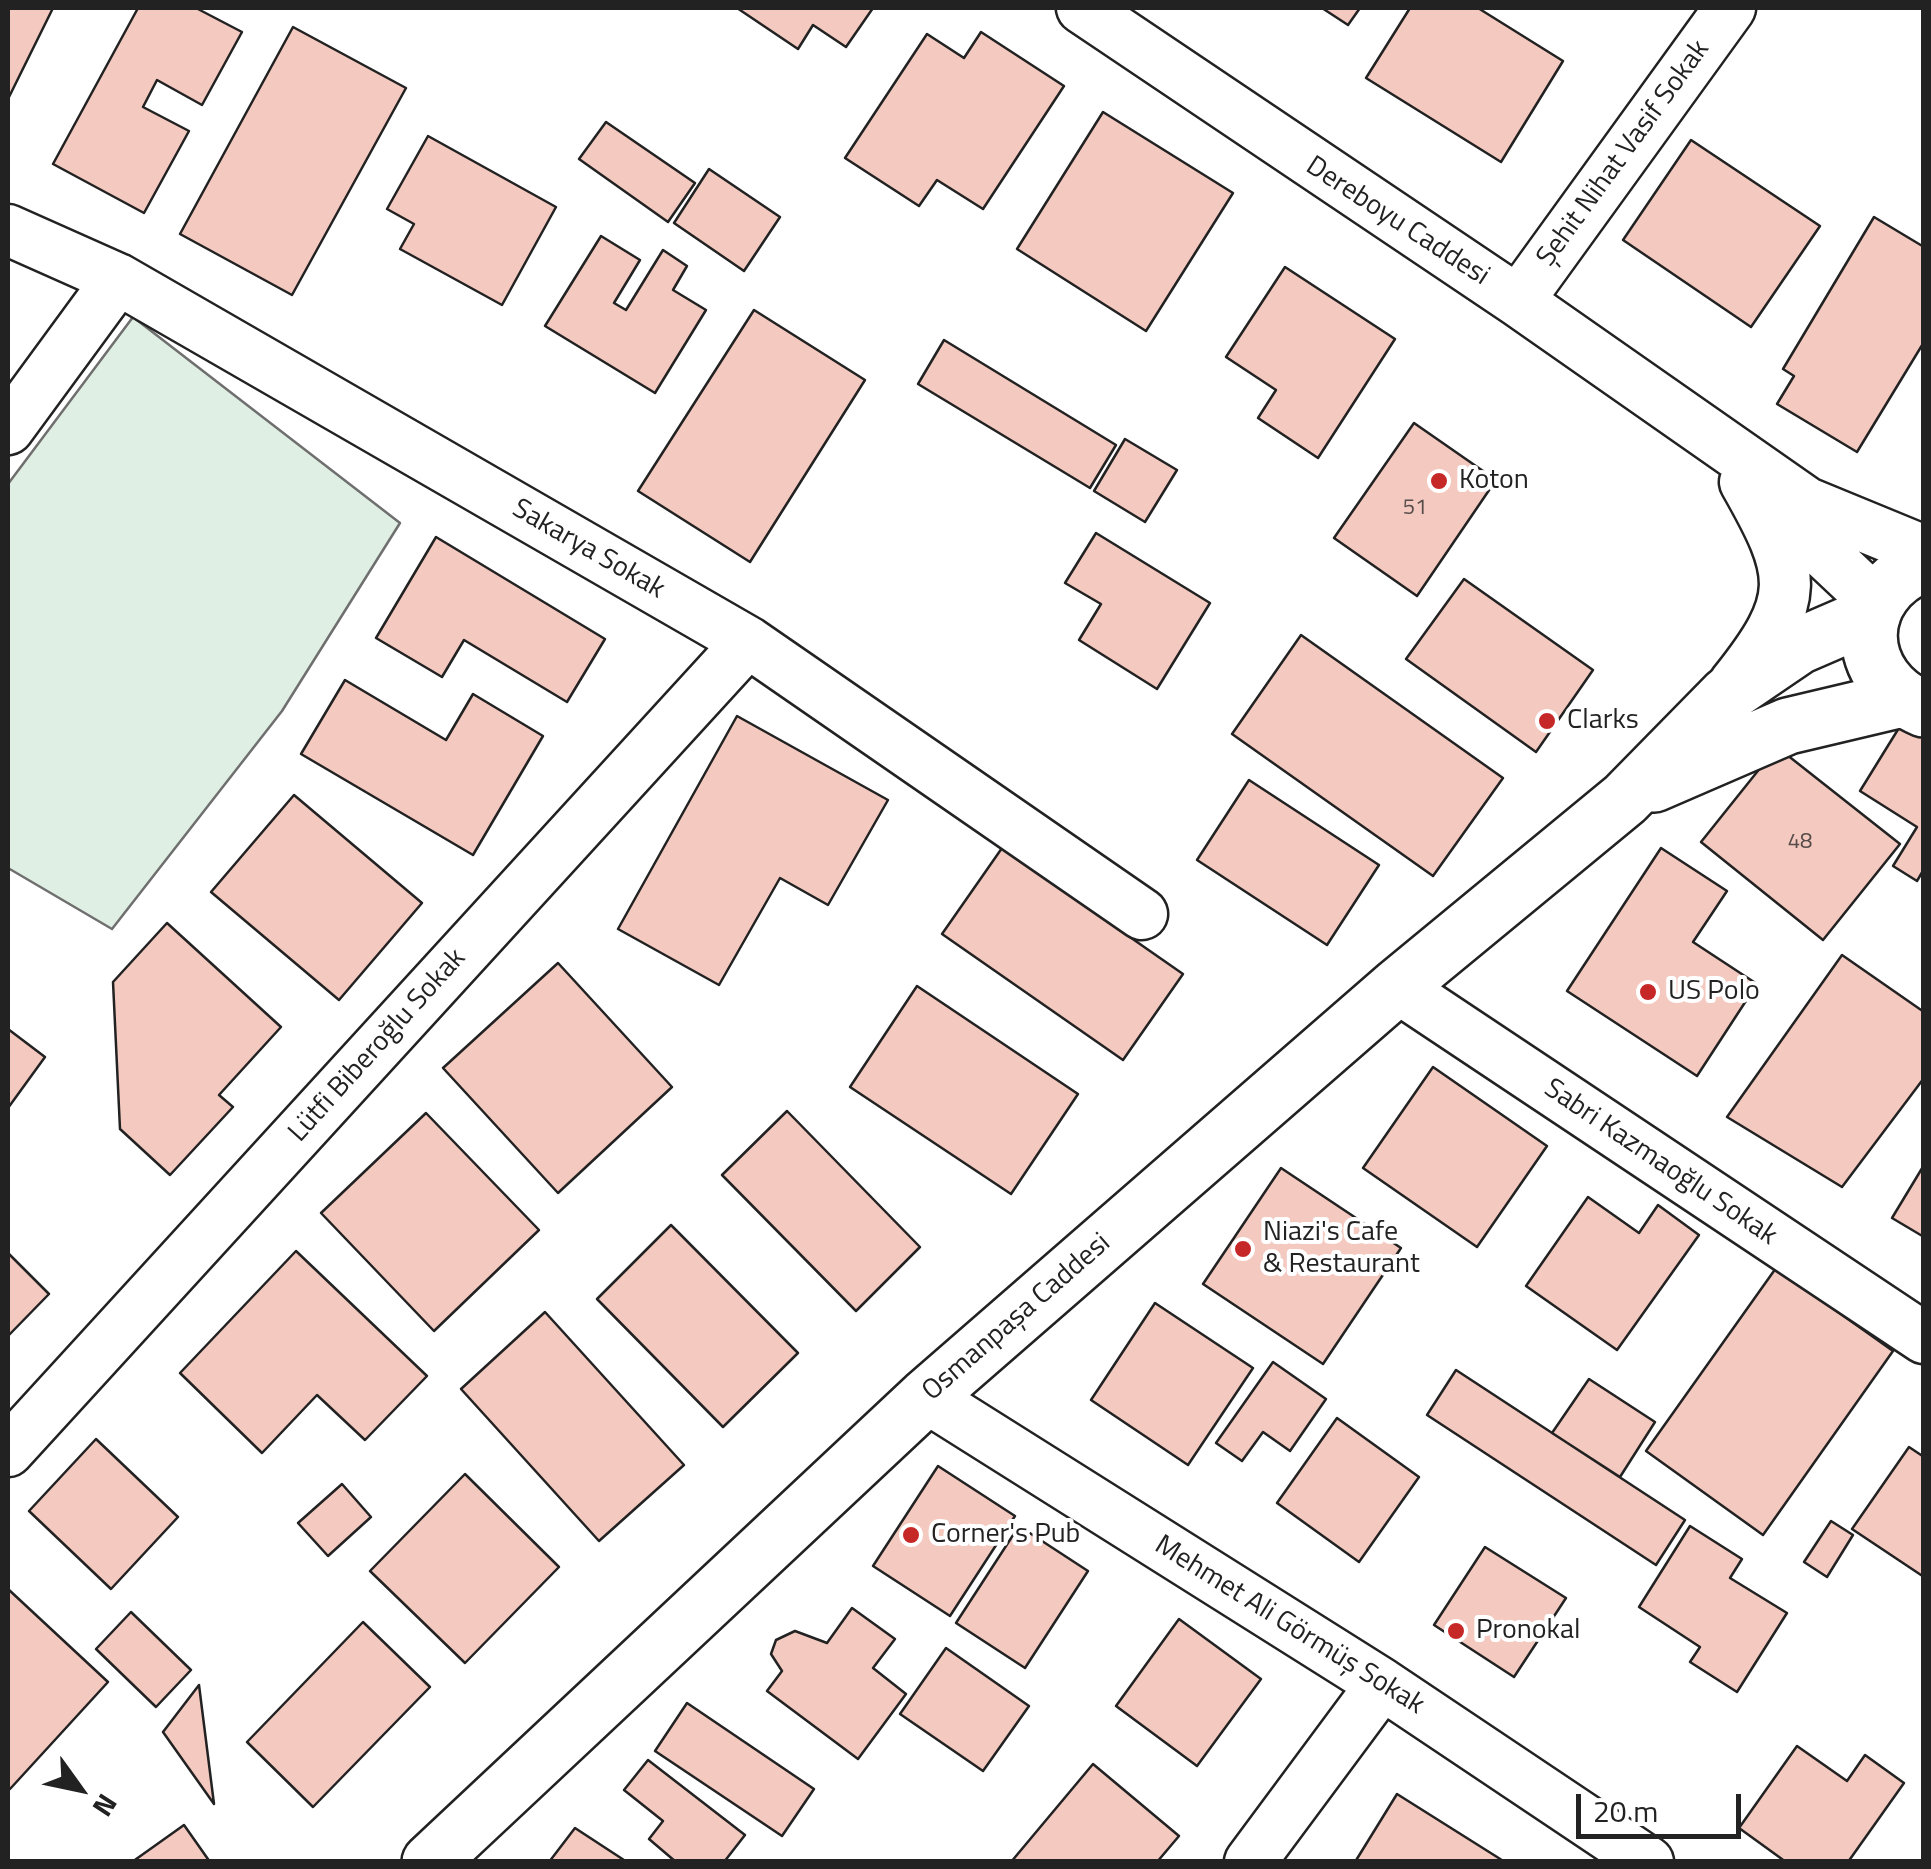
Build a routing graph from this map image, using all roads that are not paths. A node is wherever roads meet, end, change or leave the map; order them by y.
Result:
1 (1082, 8) edge
2 (1730, 8) edge
3 (8, 230) edge
4 (118, 279) junction
5 (1518, 301) junction
6 (8, 430) edge
7 (1711, 436) junction
8 (1745, 482) junction
9 (1924, 552) edge
10 (1924, 564) edge
11 (1875, 608) junction
12 (748, 642) junction
13 (1718, 704) junction
14 (1913, 704) edge
15 (1624, 799) junction
16 (1142, 914) dead end
17 (1397, 987) junction
18 (1924, 1338) edge
19 (926, 1397) junction
20 (8, 1451) edge
21 (1382, 1684) junction
22 (430, 1862) edge
23 (1250, 1862) edge
24 (1648, 1862) edge

1 - 5 street, Dereboyu Caddesi
2 - 5 street, Şehit Nihat Vasif Sokak
3 - 4 street, Sakarya Sokak
4 - 6 street
4 - 12 street, Sakarya Sokak
5 - 7 street, Dereboyu Caddesi
7 - 8 street, Dereboyu Caddesi
7 - 9 street, Dereboyu Caddesi
8 - 11 street, Dereboyu Caddesi
8 - 13 street
10 - 11 main road, Osmanpaşa Caddesi
11 - 13 main road, Osmanpaşa Caddesi
11 - 14 main road
12 - 16 street, Sakarya Sokak
12 - 20 street, Lütfi Biberoğlu Sokak
13 - 15 main road, Osmanpaşa Caddesi
14 - 15 main road, Osmanpaşa Caddesi
15 - 17 main road, Osmanpaşa Caddesi
17 - 18 street, Sabri Kazmaoğlu Sokak
17 - 19 main road, Osmanpaşa Caddesi
19 - 21 street, Mehmet Ali Görmüş Sokak
19 - 22 main road, Osmanpaşa Caddesi
21 - 23 street
21 - 24 street, Mehmet Ali Görmüş Sokak

